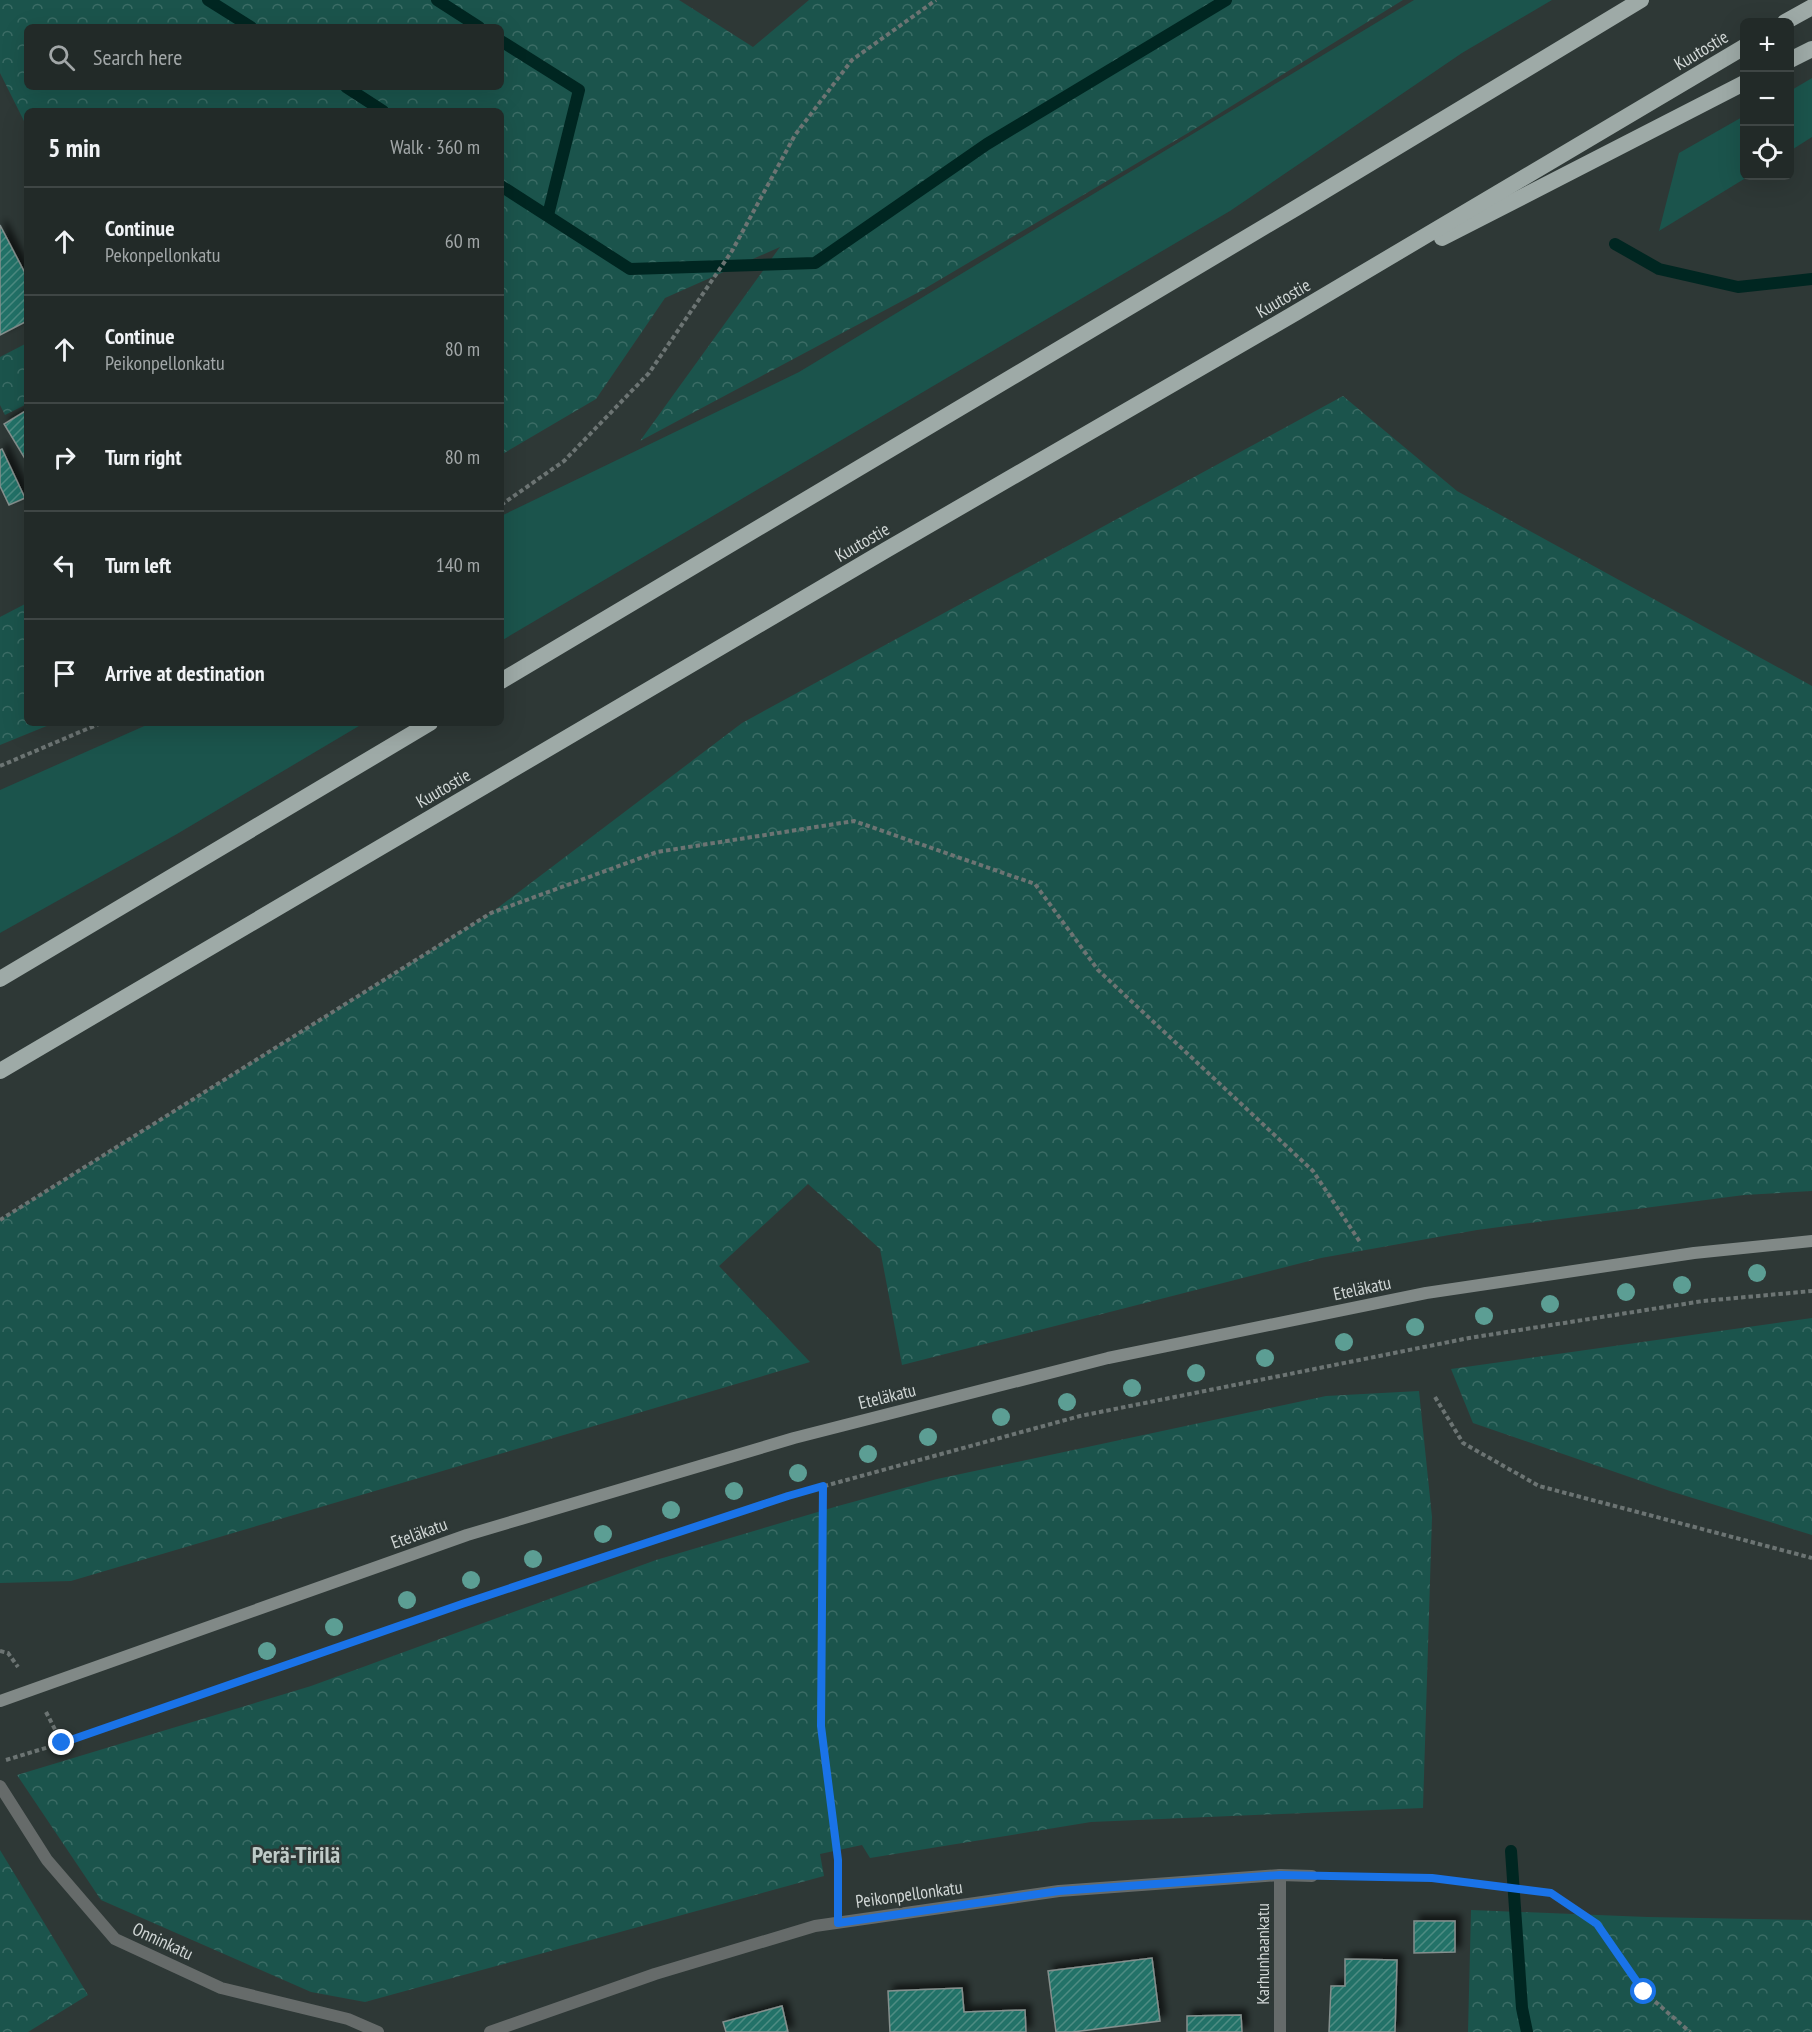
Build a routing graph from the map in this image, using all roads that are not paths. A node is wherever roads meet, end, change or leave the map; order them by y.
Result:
1 (1641, 0) edge
2 (1812, 7) edge
3 (1792, 18) edge
4 (1740, 49) edge
5 (1812, 49) edge
6 (1794, 58) edge
7 (1740, 85) edge
8 (1297, 312) junction
9 (504, 679) edge
10 (425, 726) edge
11 (0, 979) edge
12 (0, 1071) edge
13 (1812, 1241) edge
14 (0, 1701) edge
15 (0, 1786) edge
16 (1280, 1875) junction
17 (1312, 1876) road end
18 (378, 2032) edge
19 (490, 2032) edge
20 (1280, 2032) edge

1 - 9 highway
2 - 3 highway
4 - 8 highway, Kuutostie
5 - 6 highway
7 - 8 highway
8 - 12 highway, Kuutostie
10 - 11 highway
13 - 14 main road, Eteläkatu
15 - 18 street, Onninkatu
16 - 17 street, Peikonpellonkatu
16 - 19 street, Peikonpellonkatu
16 - 20 street, Karhunhaankatu

